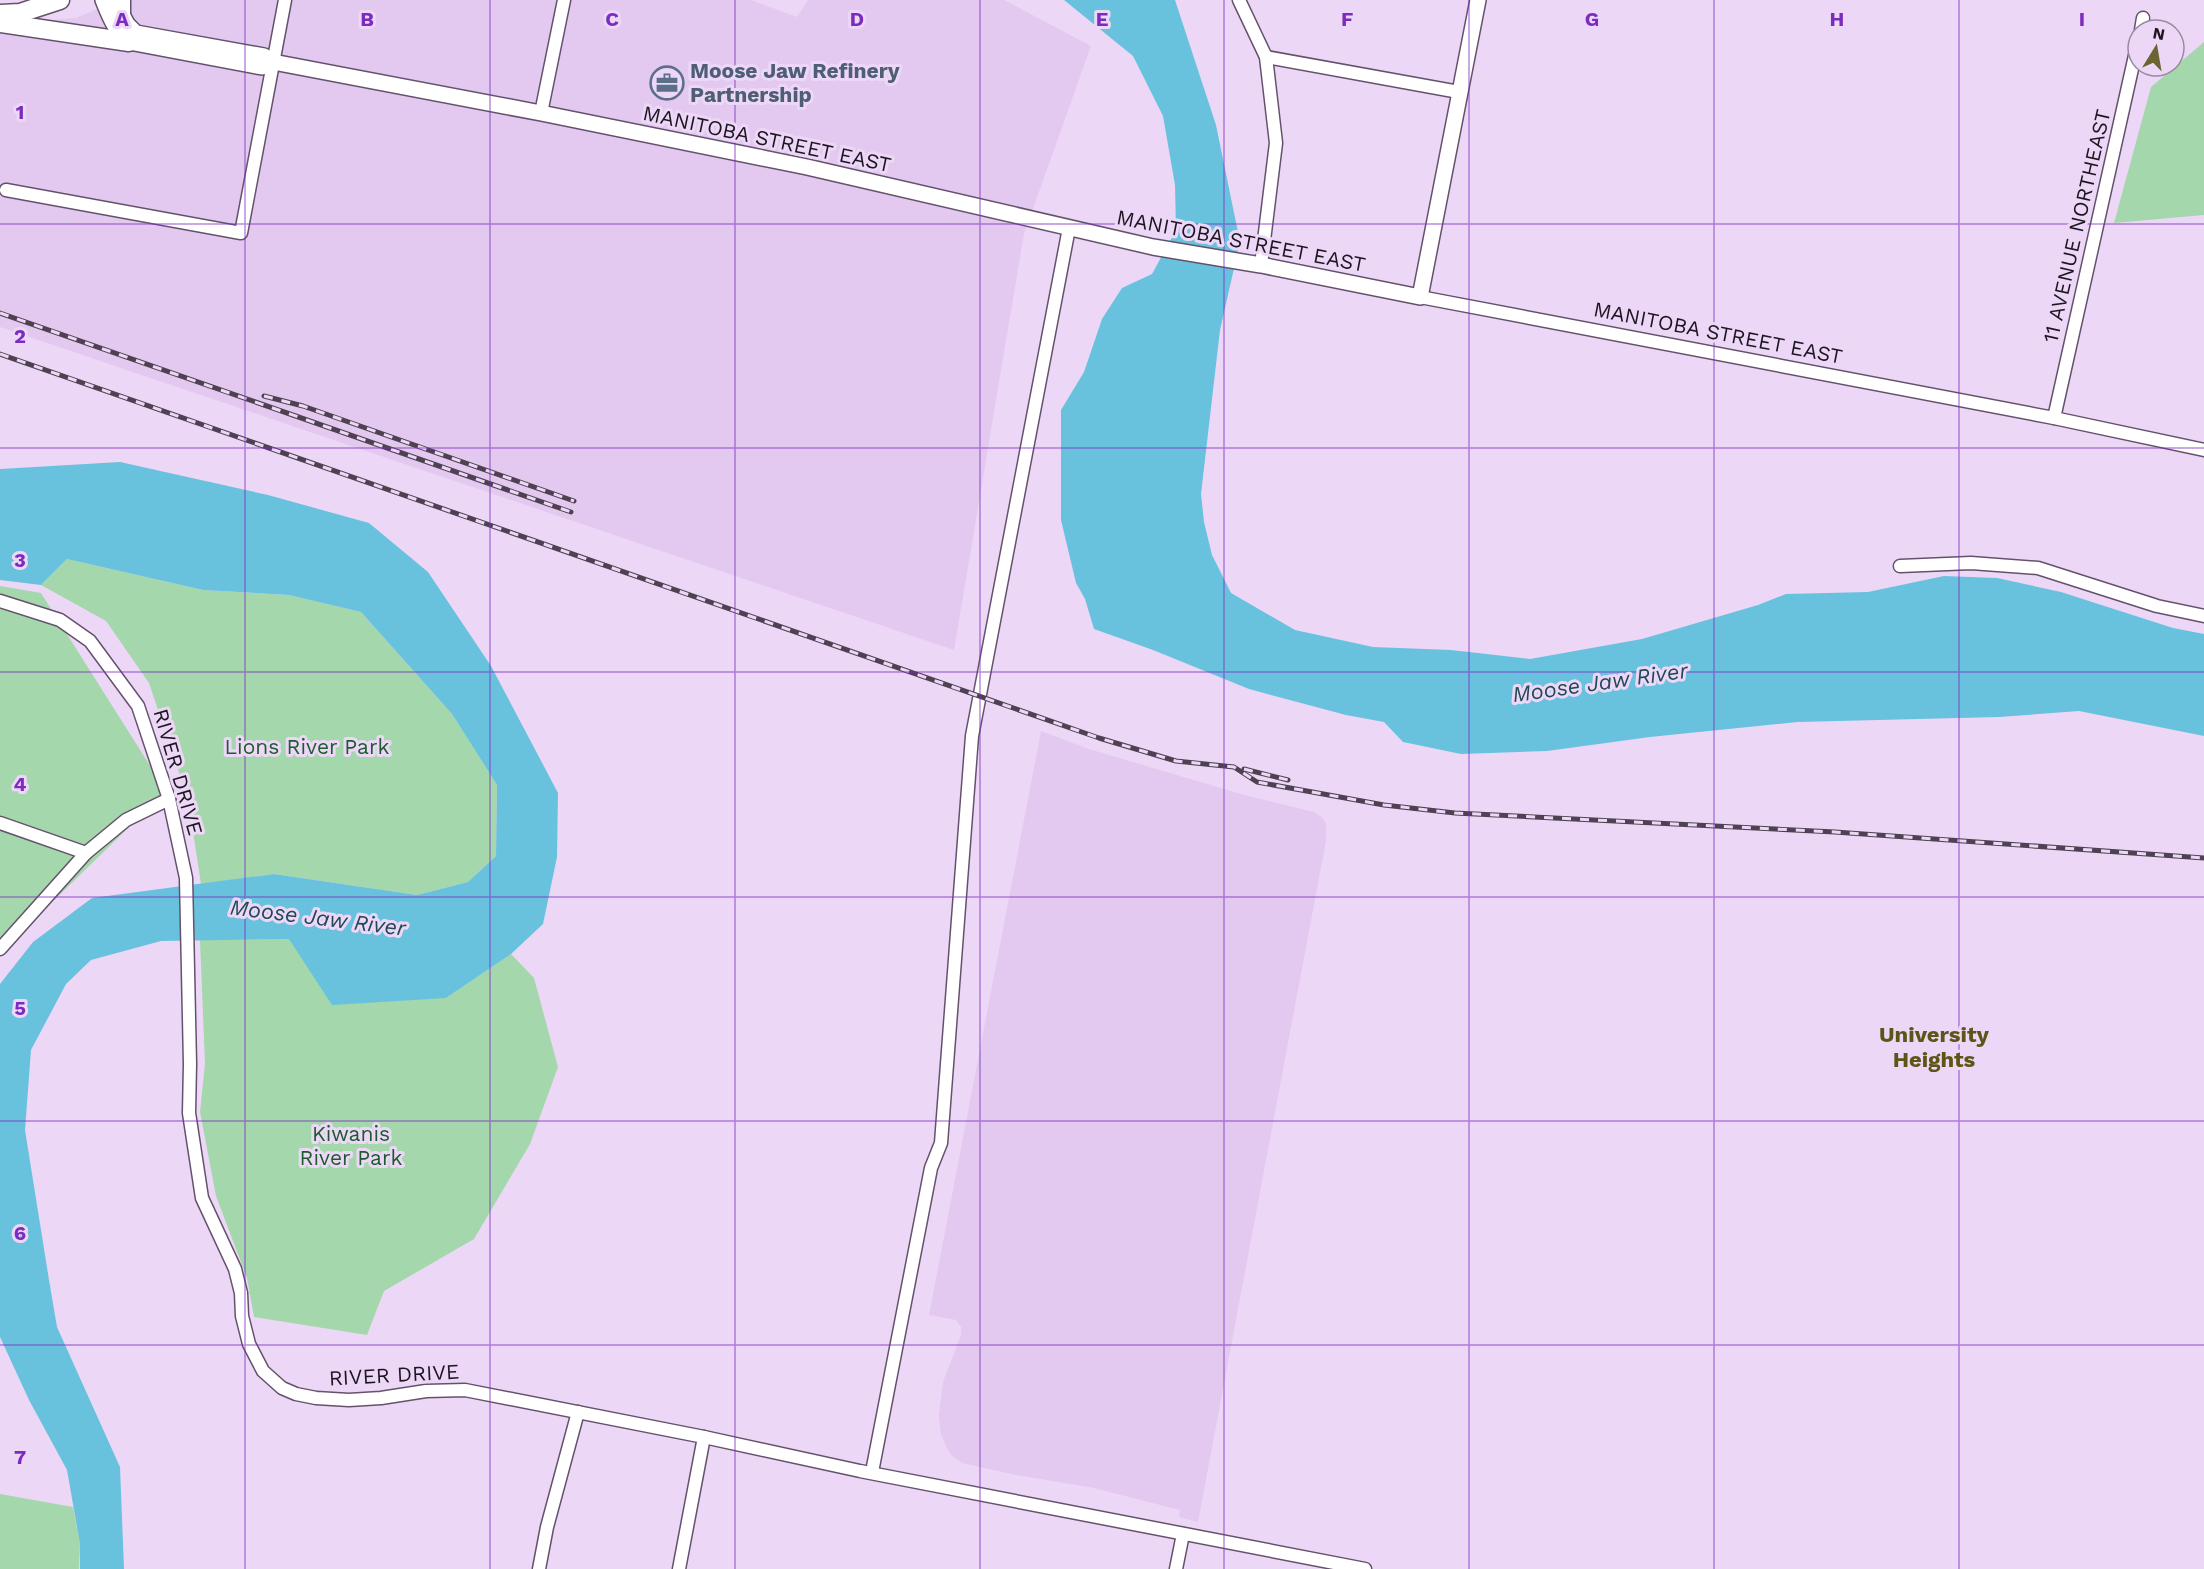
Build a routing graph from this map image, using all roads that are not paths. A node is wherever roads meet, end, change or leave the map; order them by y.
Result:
1 (60, 0) edge
2 (103, 0) edge
3 (285, 0) edge
4 (564, 0) edge
5 (1239, 0) edge
6 (1478, 0) edge
7 (119, 4) edge
8 (0, 14) edge
9 (0, 22) edge
10 (129, 42) junction
11 (1266, 57) junction
12 (272, 65) junction
13 (2130, 78) edge
14 (1459, 92) junction
15 (541, 113) junction
16 (6, 190) dead end
17 (1069, 228) junction
18 (1253, 264) junction
19 (1420, 297) junction
20 (2054, 418) junction
21 (2204, 450) edge
22 (1900, 566) dead end
23 (0, 601) edge
24 (2204, 616) edge
25 (169, 799) junction
26 (0, 823) edge
27 (86, 853) junction
28 (0, 949) edge
29 (578, 1412) junction
30 (704, 1437) junction
31 (866, 1472) junction
32 (1183, 1534) junction
33 (539, 1569) edge
34 (679, 1569) edge
35 (1176, 1569) edge
36 (1365, 1569) edge

1 - 8 main road
2 - 10 street
3 - 12 street
4 - 15 street
5 - 11 street
6 - 14 street
7 - 12 street, MANITOBA STREET EAST
9 - 10 main road
10 - 12 street, MANITOBA STREET EAST
11 - 14 street
11 - 18 street
12 - 15 street, MANITOBA STREET EAST
12 - 16 street
13 - 20 street, 11 AVENUE NORTHEAST
14 - 19 street
15 - 17 street, MANITOBA STREET EAST
17 - 18 street, MANITOBA STREET EAST
17 - 31 street
18 - 19 street, MANITOBA STREET EAST
19 - 20 street, MANITOBA STREET EAST
20 - 21 street, MANITOBA STREET EAST
22 - 24 street
23 - 25 street, RIVER DRIVE
25 - 27 street
25 - 29 street, RIVER DRIVE
26 - 27 street
27 - 28 street
29 - 30 street, RIVER DRIVE
29 - 33 street
30 - 31 street, RIVER DRIVE
30 - 34 street
31 - 32 street, RIVER DRIVE
32 - 35 street
32 - 36 street, RIVER DRIVE

